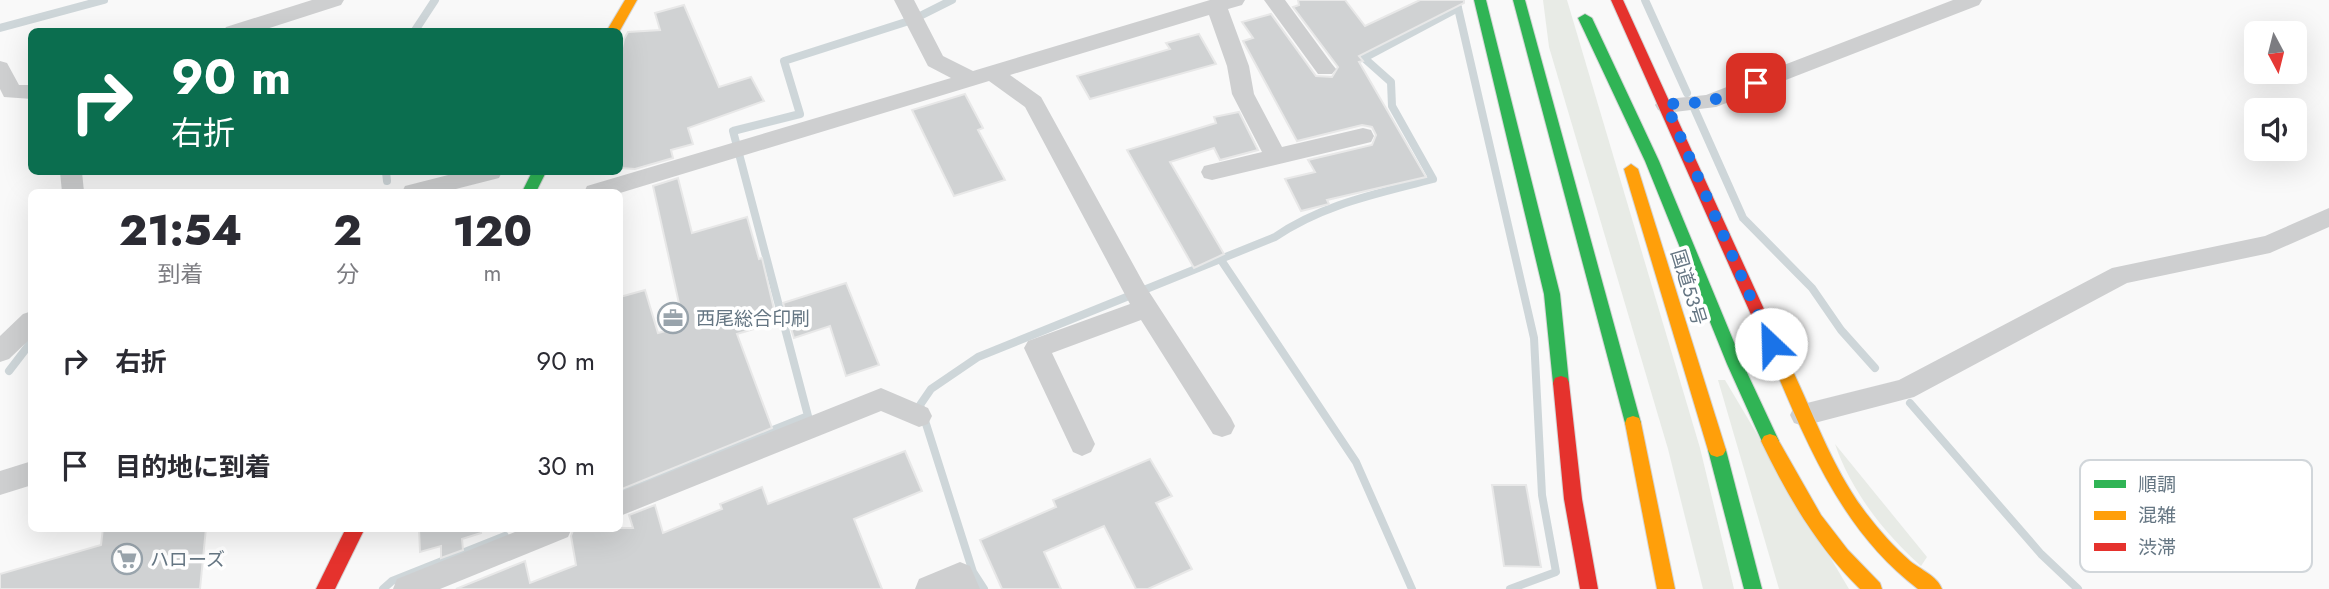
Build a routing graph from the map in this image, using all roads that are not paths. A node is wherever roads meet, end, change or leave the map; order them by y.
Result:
1 (334, 0) edge
2 (631, 0) edge
3 (904, 0) edge
4 (1274, 0) edge
5 (1480, 0) edge
6 (1519, 0) edge
7 (1579, 0) edge
8 (1617, 0) edge
9 (1972, 0) edge
10 (1226, 3) edge
11 (1585, 18) junction
12 (246, 28) edge
13 (614, 28) edge
14 (0, 68) edge
15 (1325, 69) dead end
16 (981, 76) junction
17 (28, 92) edge
18 (1666, 104) junction
19 (1363, 136) dead end
20 (1276, 158) junction
21 (1212, 172) dead end
22 (479, 175) edge
23 (425, 189) edge
24 (605, 189) edge
25 (2329, 218) edge
26 (1141, 300) junction
27 (28, 324) edge
28 (0, 352) edge
29 (1802, 415) junction
30 (919, 416) dead end
31 (1222, 426) dead end
32 (1082, 444) dead end
33 (28, 474) edge
34 (0, 483) edge
35 (623, 503) edge
36 (354, 532) edge
37 (548, 532) edge
38 (325, 589) edge
39 (407, 589) edge
40 (929, 589) edge
41 (966, 589) edge
42 (1590, 589) edge
43 (1666, 589) edge
44 (1753, 589) edge
45 (1873, 589) edge
46 (1933, 589) edge

1 - 12 street
2 - 13 main road
3 - 16 street
4 - 15 street
5 - 42 main road
6 - 43 main road
7 - 11 main road, 国道53号
8 - 18 main road
9 - 18 street
10 - 16 street
10 - 20 street
11 - 44 main road, 国道53号
11 - 45 main road
14 - 17 street
16 - 24 street
16 - 26 street
18 - 29 main road
19 - 20 street
20 - 21 street
22 - 23 street
25 - 29 street
26 - 31 street
26 - 32 street
27 - 28 street
29 - 46 main road
30 - 35 street
33 - 34 street
36 - 38 main road
37 - 39 street
40 - 41 street

